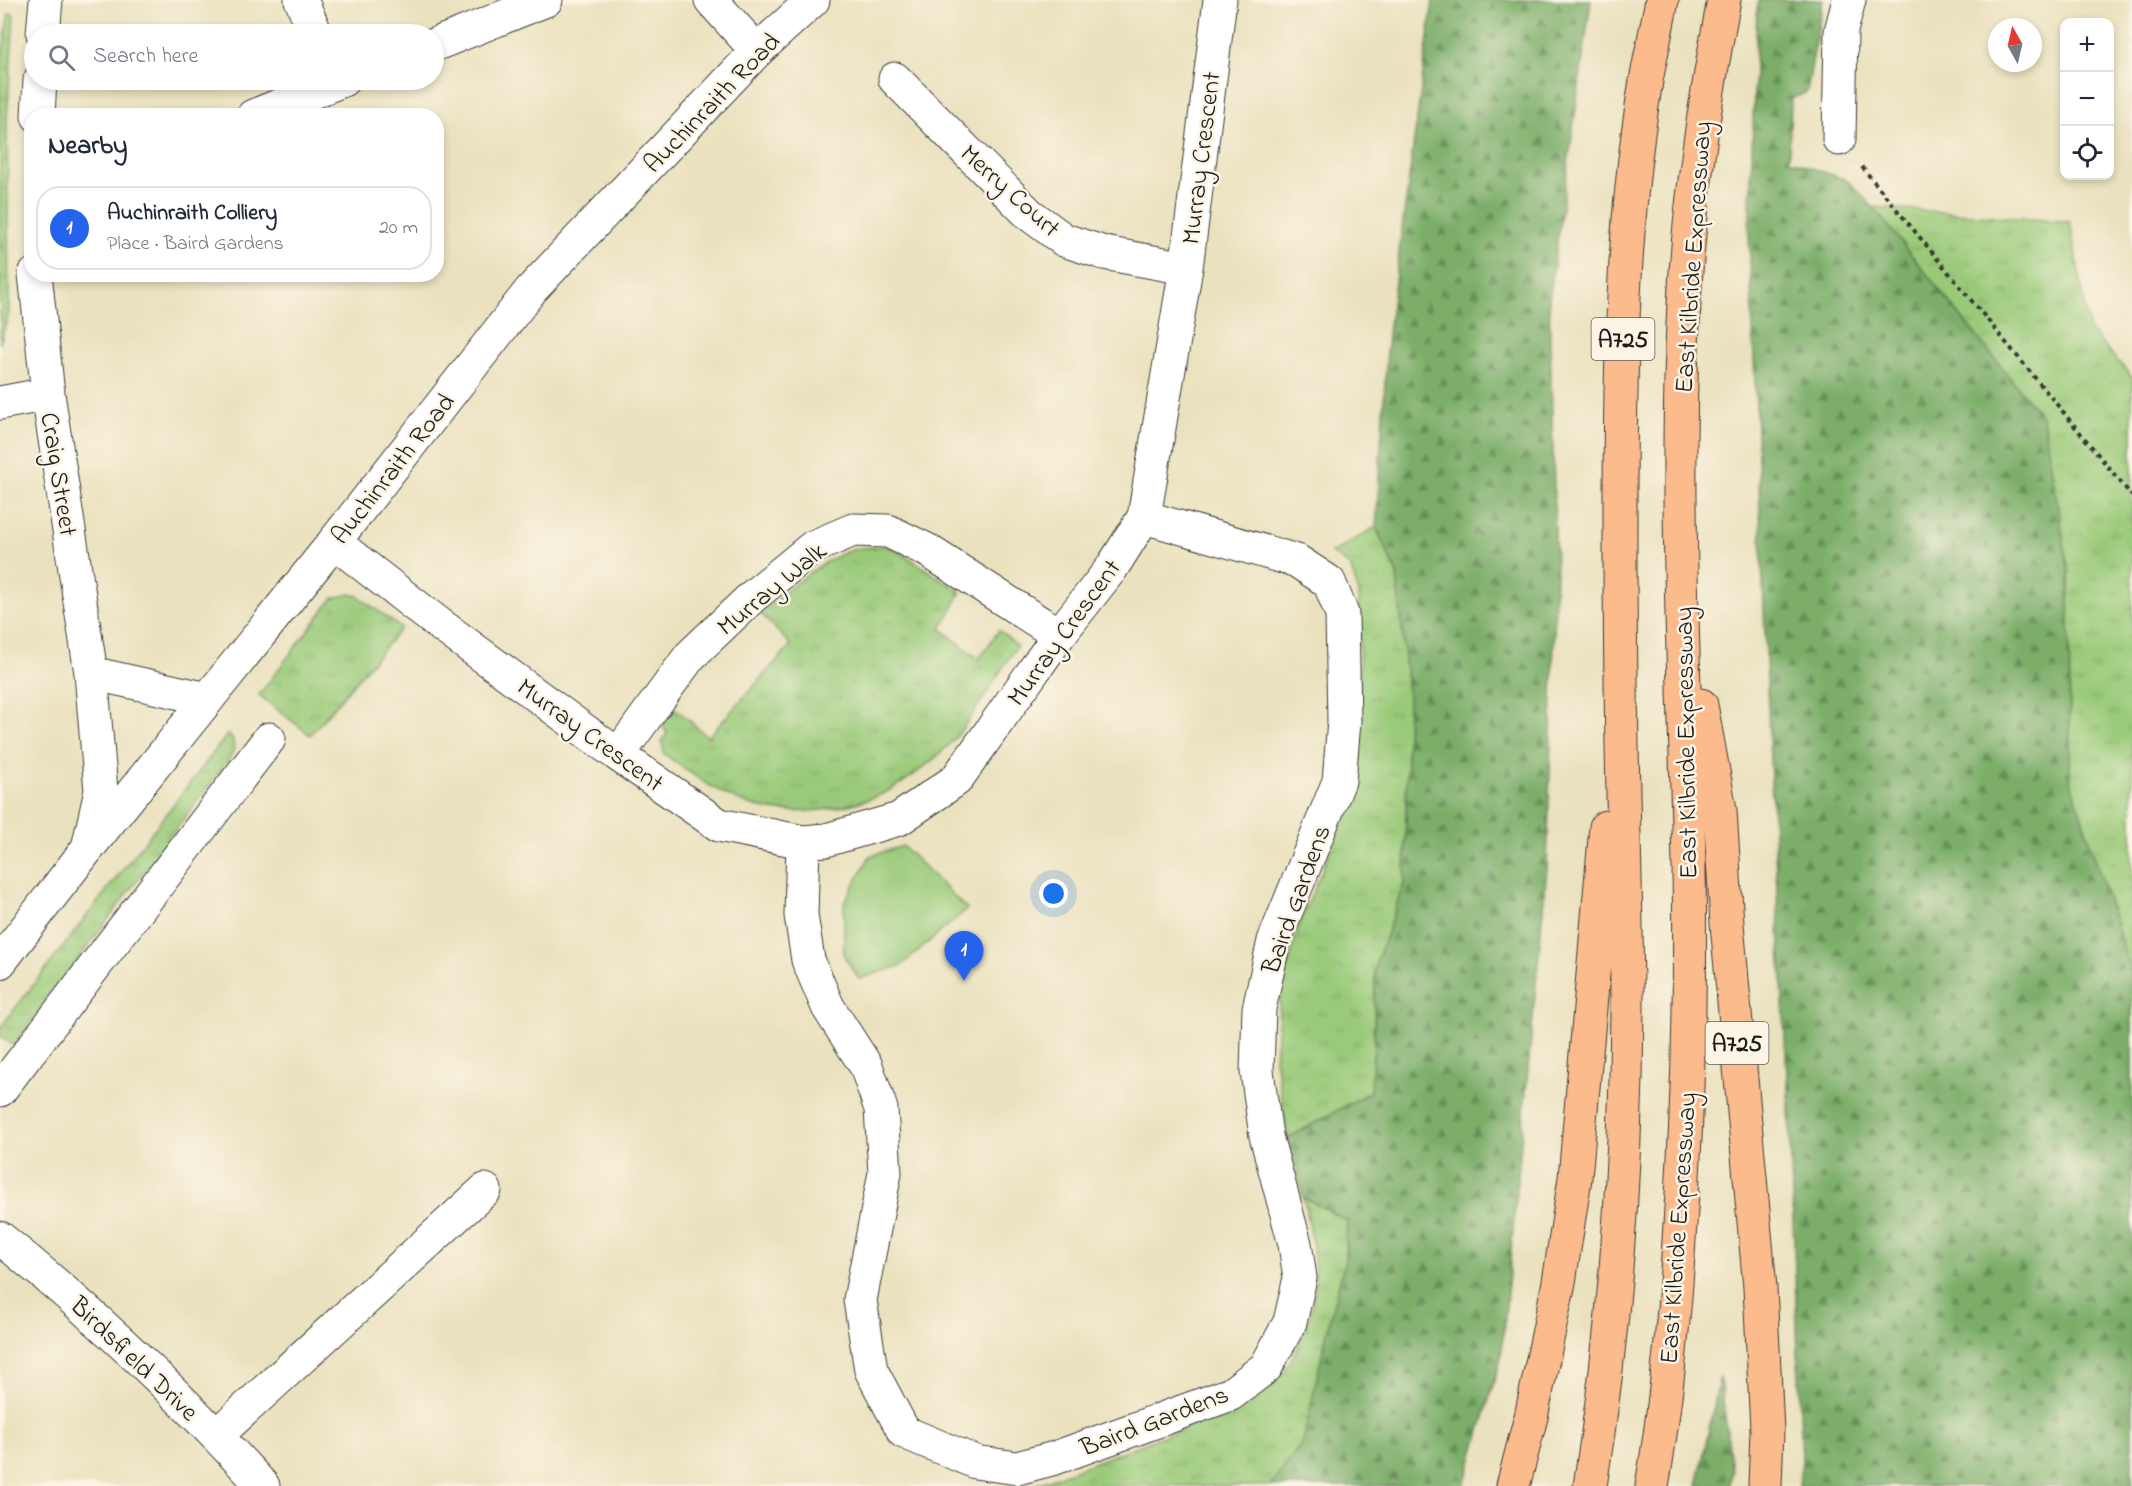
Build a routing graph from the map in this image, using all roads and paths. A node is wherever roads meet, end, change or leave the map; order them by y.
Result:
1 (46, 0) edge
2 (301, 0) edge
3 (546, 0) edge
4 (711, 0) edge
5 (813, 0) edge
6 (1220, 0) edge
7 (1662, 0) edge
8 (1724, 0) edge
9 (1849, 0) edge
10 (511, 7) edge
11 (44, 24) edge
12 (312, 24) edge
13 (444, 40) edge
14 (757, 51) junction
15 (895, 79) dead end
16 (39, 90) edge
17 (314, 90) edge
18 (38, 108) edge
19 (272, 108) edge
20 (1839, 139) joint
21 (1186, 268) junction
22 (36, 282) edge
23 (48, 394) junction
24 (0, 403) edge
25 (2132, 496) edge
26 (1144, 517) junction
27 (334, 542) junction
28 (1682, 603) junction
29 (1059, 635) junction
30 (91, 673) junction
31 (1621, 681) junction
32 (208, 699) junction
33 (268, 738) dead end
34 (618, 755) junction
35 (802, 842) junction
36 (88, 848) junction
37 (0, 962) edge
38 (1, 1088) edge
39 (485, 1190) dead end
40 (0, 1238) edge
41 (217, 1435) junction
42 (263, 1486) edge
43 (1513, 1486) edge
44 (1590, 1486) edge
45 (1652, 1486) edge
46 (1765, 1486) edge

1 - 11 street
2 - 12 street
3 - 10 street
4 - 14 street
5 - 14 street, Auchinraith Road
6 - 21 street, Murray Crescent
7 - 31 highway, A725
8 - 28 highway, East Kilbride Expressway / A725
9 - 20 street
10 - 13 street
14 - 27 street, Auchinraith Road
15 - 21 street, Merry Court
16 - 18 street
17 - 19 street
20 - 25 path
21 - 26 street, Murray Crescent
22 - 23 street, Craig Street
23 - 24 street
23 - 30 street, Craig Street
26 - 29 street, Murray Crescent
26 - 35 street, Baird Gardens
27 - 32 street, Auchinraith Road
27 - 34 street, Murray Crescent
28 - 45 highway, East Kilbride Expressway / A725
28 - 46 highway, A725
29 - 34 street, Murray Walk
29 - 35 street, Murray Crescent
30 - 32 street
30 - 36 street, Craig Street
31 - 43 highway, A725
31 - 44 highway, A725
32 - 36 street, Auchinraith Road
33 - 38 street
34 - 35 street, Murray Crescent
36 - 37 street, Auchinraith Road
39 - 41 street
40 - 41 street, Birdsfield Drive
41 - 42 street, Birdsfield Drive

